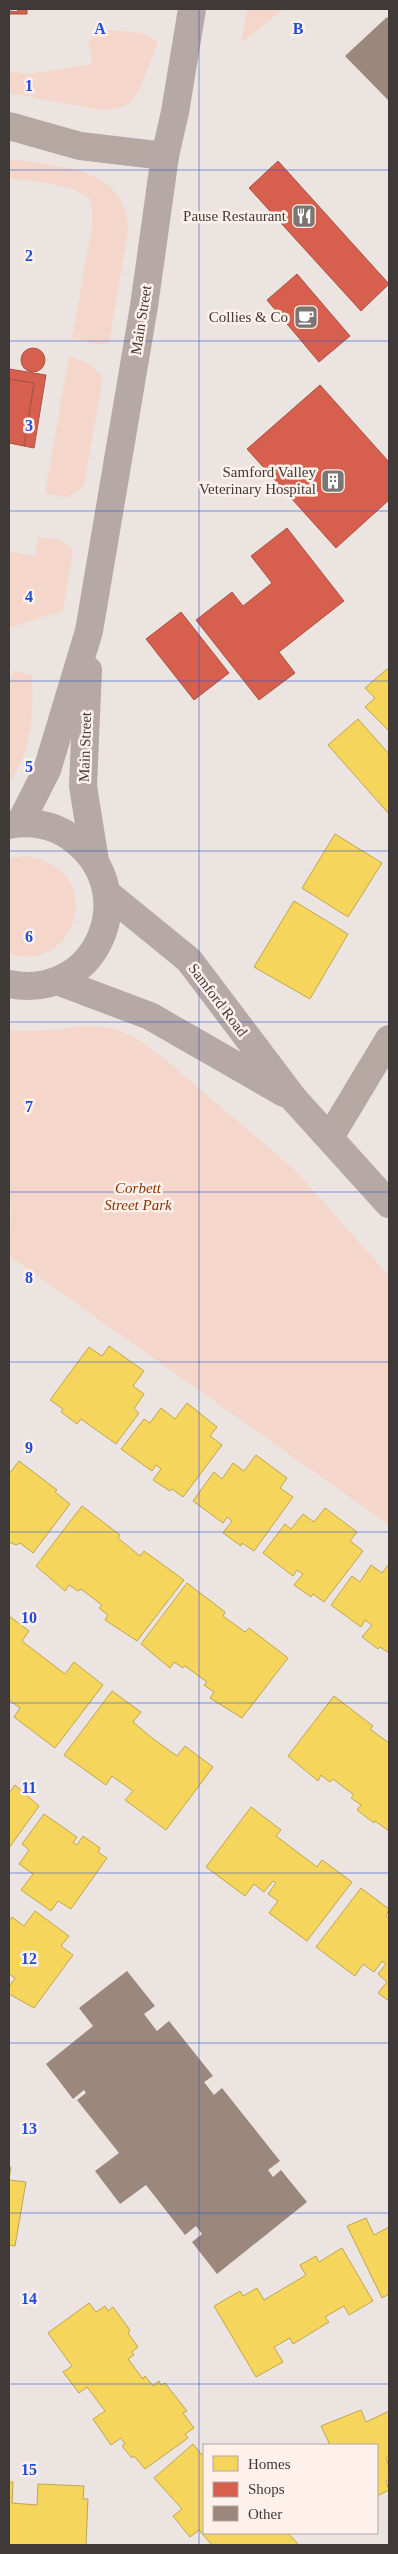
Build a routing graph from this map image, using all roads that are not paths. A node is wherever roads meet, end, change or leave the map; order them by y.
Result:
1 (192, 9) edge
2 (9, 126) edge
3 (165, 156) junction
4 (89, 632) junction
5 (14, 824) edge
6 (96, 861) junction
7 (108, 894) junction
8 (57, 981) junction
9 (13, 988) edge
10 (389, 1039) edge
11 (294, 1099) junction
12 (330, 1137) junction
13 (389, 1204) edge

1 - 3 main road, Main Street
2 - 3 street
3 - 4 main road, Main Street
4 - 5 main road, Main Street
4 - 6 main road, Main Street
5 - 6 main road
6 - 7 main road
7 - 8 main road
7 - 11 main road, Samford Road
8 - 9 main road
8 - 11 main road, Samford Road
10 - 12 street
11 - 12 main road, Samford Road
12 - 13 main road, Samford Road

